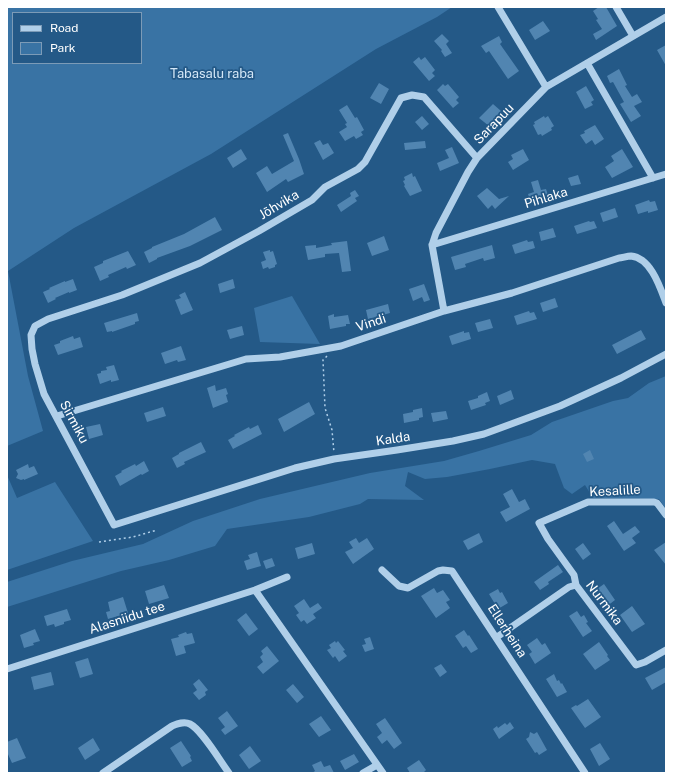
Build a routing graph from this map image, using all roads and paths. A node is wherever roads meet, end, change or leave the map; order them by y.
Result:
1 (498, 7) edge
2 (616, 7) edge
3 (666, 17) edge
4 (633, 36) junction
5 (587, 63) junction
6 (546, 87) junction
7 (477, 158) junction
8 (666, 174) edge
9 (653, 178) junction
10 (432, 245) junction
11 (666, 303) edge
12 (444, 311) junction
13 (35, 326) joint
14 (336, 347) junction
15 (666, 354) edge
16 (57, 416) junction
17 (334, 459) junction
18 (666, 515) edge
19 (114, 525) joint
20 (157, 530) dead end
21 (99, 542) dead end
22 (382, 570) dead end
23 (287, 577) dead end
24 (576, 585) junction
25 (255, 590) junction
26 (497, 637) junction
27 (666, 650) edge
28 (7, 669) edge
29 (377, 765) junction
30 (103, 773) edge
31 (228, 773) edge
32 (363, 773) edge
33 (383, 773) edge
34 (585, 773) edge

1 - 6 street
2 - 4 street
3 - 4 street, Sarapuu
4 - 5 street, Sarapuu
5 - 6 street, Sarapuu
5 - 9 street
6 - 7 street, Sarapuu
7 - 10 street, Sarapuu
7 - 13 street, Jõhvika
8 - 9 street, Pihlaka
9 - 10 street, Pihlaka
10 - 12 street
11 - 12 street, Vindi
12 - 14 street, Vindi
13 - 16 street, Sirmiku
14 - 16 street, Vindi
14 - 17 path
15 - 17 street, Kalda
16 - 19 street, Sirmiku
17 - 19 street, Kalda
18 - 24 street, Kesalille
20 - 21 path
22 - 26 street, Ellerheina
23 - 25 street, Alasniidu tee
24 - 26 street, Nurmika
24 - 27 street, Nurmika
25 - 28 street, Alasniidu tee
25 - 29 street
26 - 34 street, Ellerheina
29 - 32 street
29 - 33 street
30 - 31 street

